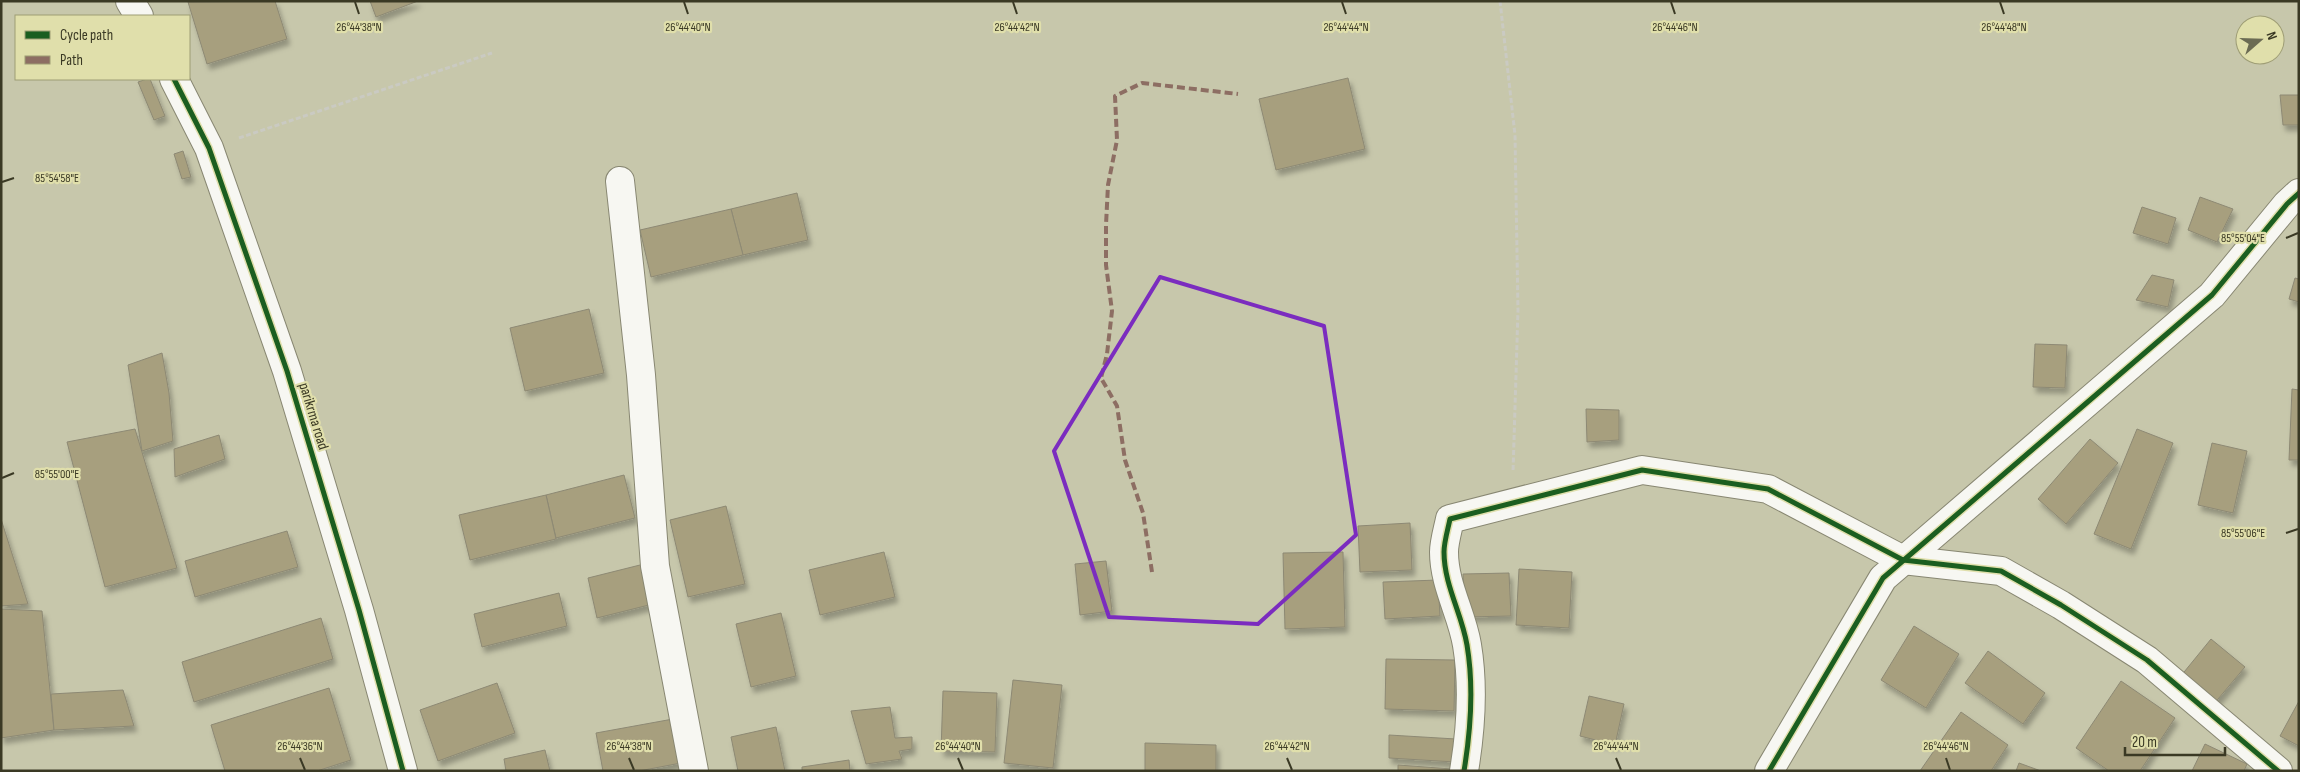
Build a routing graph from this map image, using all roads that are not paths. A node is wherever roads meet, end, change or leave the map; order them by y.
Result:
1 (130, 1) edge
2 (138, 15) edge
3 (175, 80) edge
4 (620, 181) dead end
5 (2299, 193) edge
6 (1903, 560) junction
7 (403, 771) edge
8 (694, 771) edge
9 (1464, 771) edge
10 (1769, 771) edge
11 (2278, 771) edge

1 - 2 street
3 - 7 street, parikrma road
4 - 8 street
5 - 6 street
6 - 9 street
6 - 10 street
6 - 11 street

